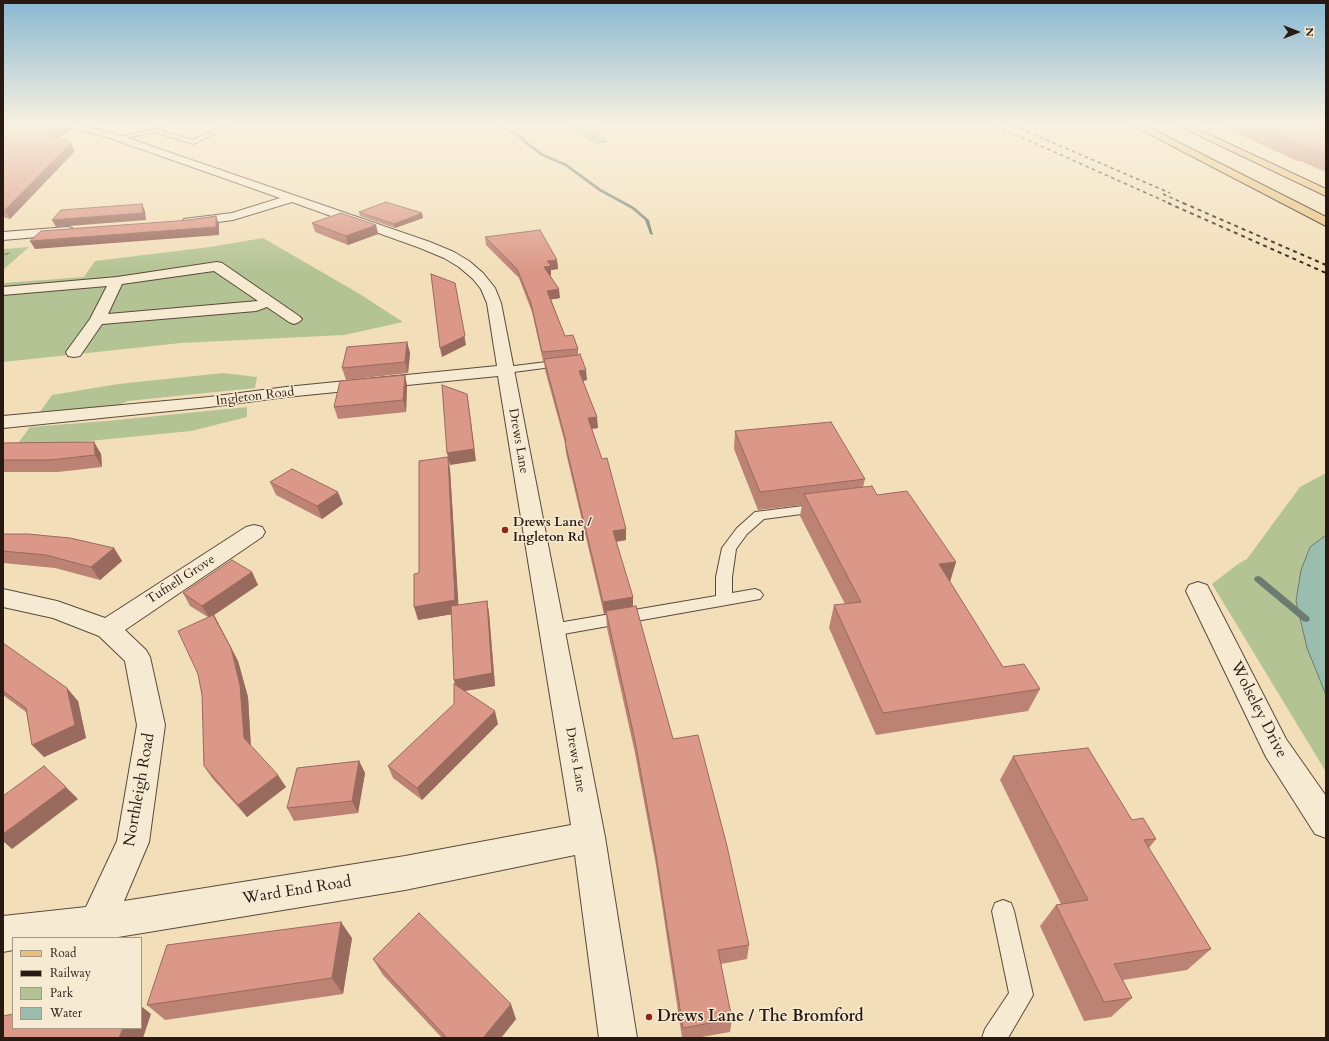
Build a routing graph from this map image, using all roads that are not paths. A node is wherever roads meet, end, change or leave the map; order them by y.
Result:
1 (222, 175) edge
2 (1233, 175) edge
3 (1251, 175) edge
4 (1287, 175) edge
5 (1310, 175) edge
6 (1326, 182) edge
7 (1326, 193) edge
8 (291, 199) junction
9 (1326, 212) edge
10 (1326, 222) edge
11 (177, 223) edge
12 (77, 231) edge
13 (3, 236) edge
14 (190, 270) junction
15 (116, 281) junction
16 (187, 286) dead end
17 (3, 291) edge
18 (270, 302) junction
19 (294, 319) dead end
20 (97, 320) junction
21 (74, 352) dead end
22 (575, 362) edge
23 (506, 370) junction
24 (3, 422) edge
25 (834, 506) edge
26 (254, 532) dead end
27 (1198, 591) dead end
28 (755, 595) dead end
29 (3, 598) edge
30 (724, 600) junction
31 (108, 629) junction
32 (552, 630) junction
33 (1326, 824) edge
34 (589, 837) junction
35 (1003, 911) dead end
36 (97, 923) junction
37 (3, 934) edge
38 (618, 1038) edge
39 (994, 1038) edge

1 - 8 street, Drews Lane
2 - 10 main road
3 - 9 main road
4 - 7 main road
5 - 6 main road
8 - 11 street
8 - 23 street, Drews Lane
12 - 13 street
14 - 15 street
14 - 16 street
14 - 18 street
15 - 17 street
15 - 20 street
18 - 19 street
18 - 20 street
20 - 21 street
22 - 23 lane
23 - 24 street, Ingleton Road
23 - 32 street, Drews Lane
25 - 30 lane
26 - 31 street, Tufnell Grove
27 - 33 street, Wolseley Drive
28 - 30 lane
29 - 31 street, Northleigh Road
30 - 32 lane
31 - 36 street, Northleigh Road
32 - 34 street, Drews Lane
34 - 36 street, Ward End Road
34 - 38 street, Drews Lane
35 - 39 lane
36 - 37 street, Ward End Road

